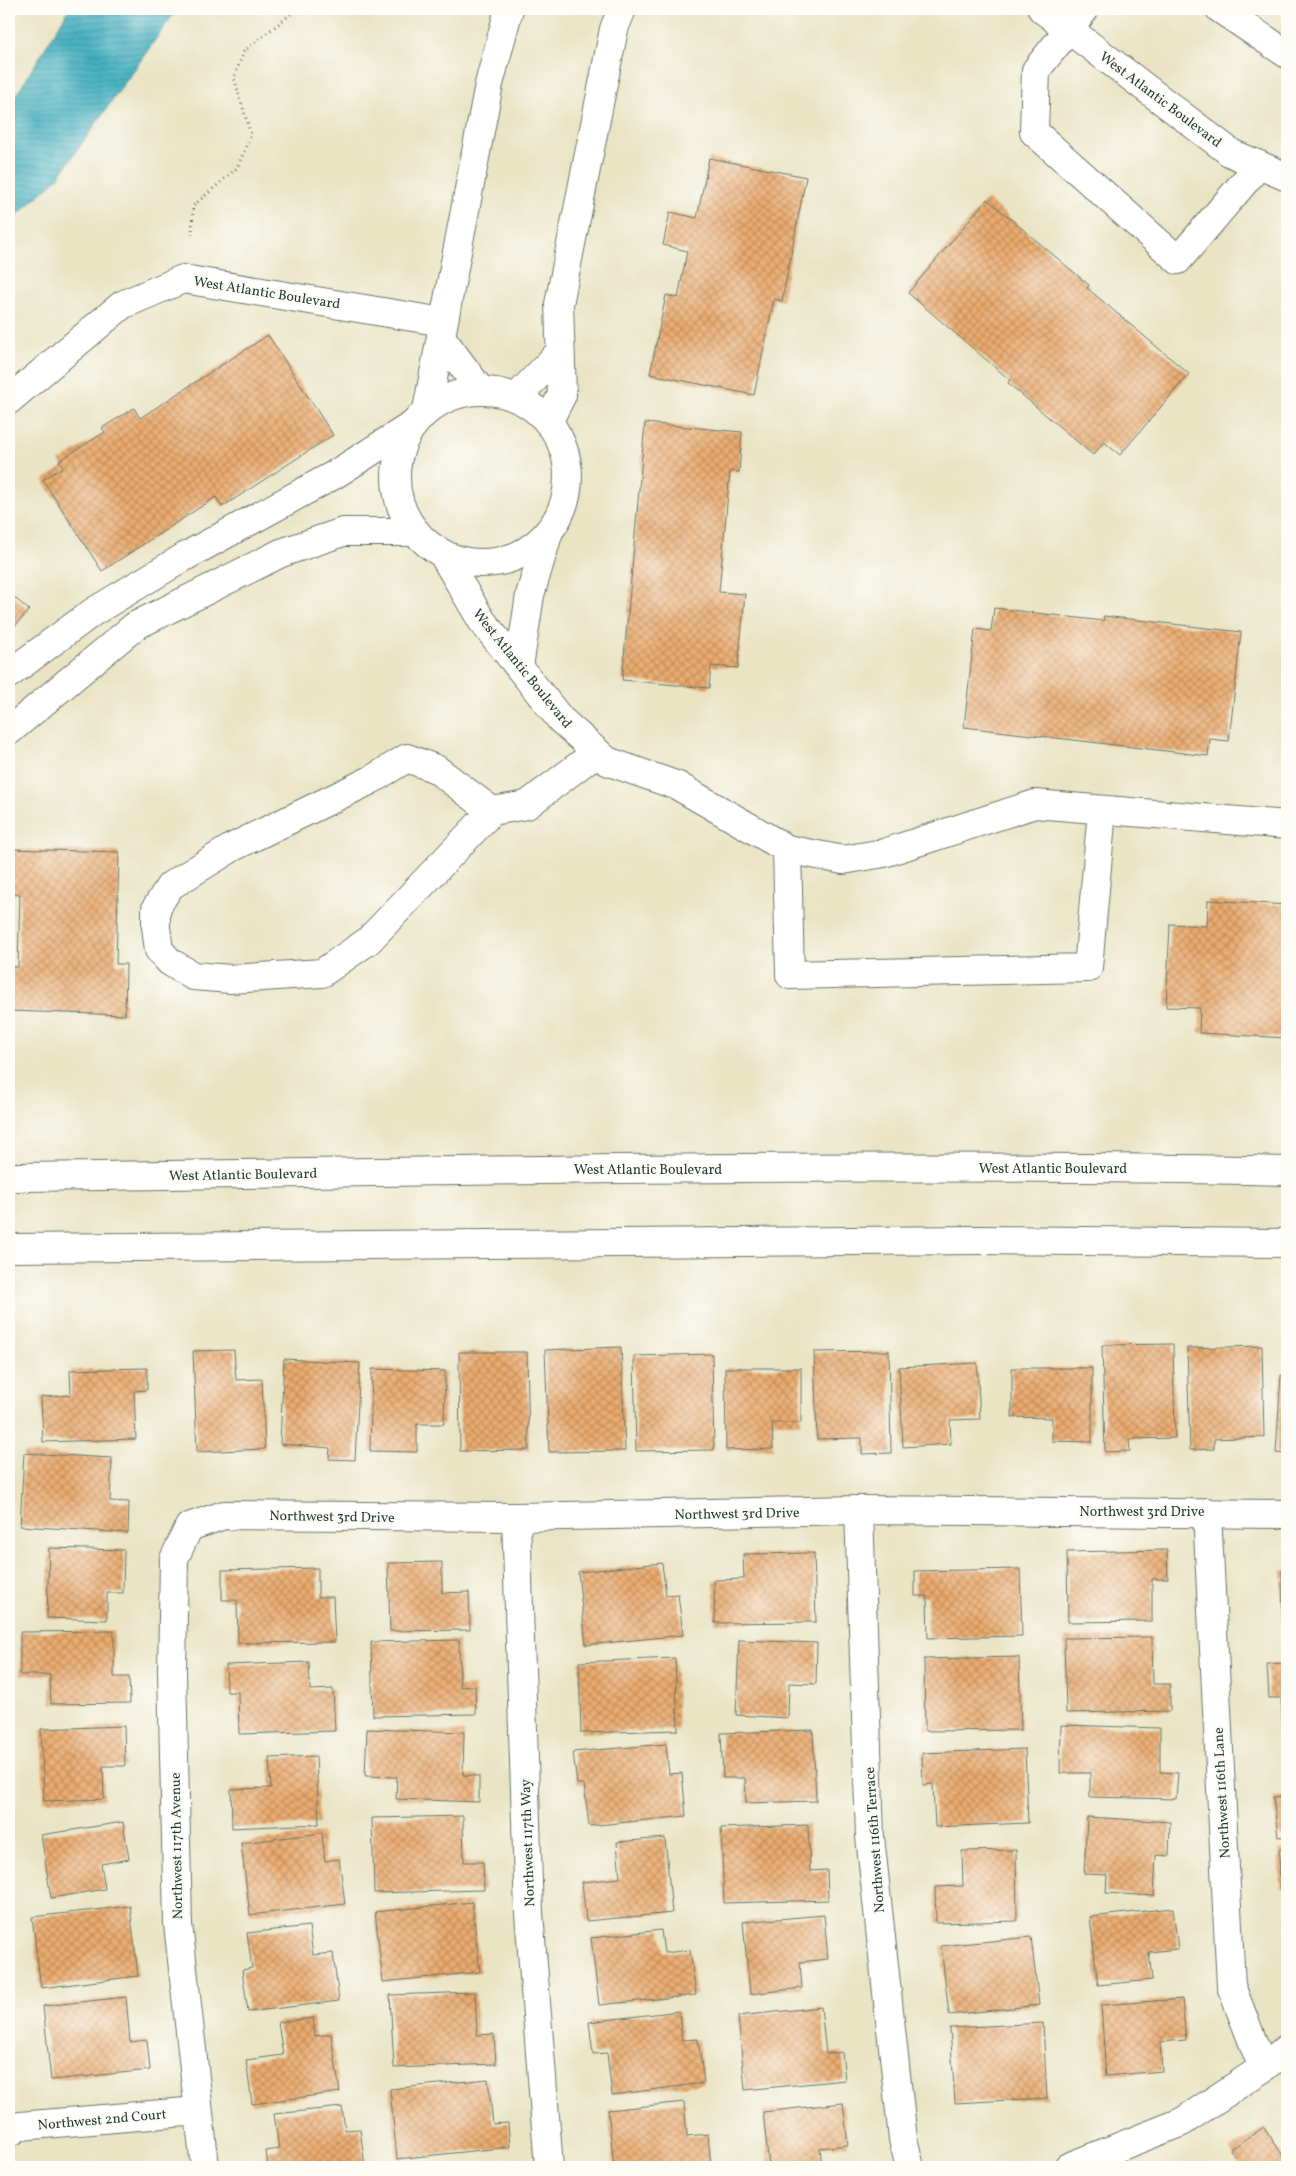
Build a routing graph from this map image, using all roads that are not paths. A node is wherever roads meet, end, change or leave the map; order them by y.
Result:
1 (509, 9) edge
2 (622, 9) edge
3 (1042, 9) edge
4 (1220, 9) edge
5 (1077, 18) edge
6 (1287, 54) edge
7 (1260, 165) junction
8 (1287, 177) edge
9 (442, 329) junction
10 (560, 352) junction
11 (481, 391) junction
12 (516, 398) junction
13 (9, 400) edge
14 (419, 418) junction
15 (548, 422) junction
16 (549, 531) junction
17 (416, 532) junction
18 (442, 553) junction
19 (519, 667) junction
20 (9, 674) edge
21 (9, 731) edge
22 (597, 752) junction
23 (492, 810) junction
24 (1102, 810) junction
25 (1287, 825) edge
26 (787, 849) junction
27 (1287, 1171) edge
28 (9, 1176) edge
29 (1287, 1243) edge
30 (9, 1248) edge
31 (859, 1510) junction
32 (1207, 1512) junction
33 (1287, 1514) edge
34 (516, 1517) junction
35 (190, 1527) joint
36 (1287, 2048) edge
37 (1263, 2068) junction
38 (198, 2111) junction
39 (9, 2133) edge
40 (204, 2167) edge
41 (549, 2167) edge
42 (910, 2167) edge
43 (1068, 2167) edge

1 - 9 street, West Atlantic Boulevard
2 - 10 street
3 - 5 street, West Atlantic Boulevard
4 - 6 street
5 - 7 street, West Atlantic Boulevard
5 - 7 street
7 - 8 street, West Atlantic Boulevard
9 - 11 street
9 - 13 street, West Atlantic Boulevard
9 - 14 street, West Atlantic Boulevard
10 - 12 street
10 - 15 street
11 - 12 street, West Atlantic Boulevard
11 - 14 street, West Atlantic Boulevard
12 - 15 street, West Atlantic Boulevard
14 - 17 street, West Atlantic Boulevard
14 - 20 street, West Atlantic Boulevard
15 - 16 street, West Atlantic Boulevard
16 - 18 street, West Atlantic Boulevard
16 - 19 street
17 - 18 street, West Atlantic Boulevard
17 - 21 street
18 - 19 street, West Atlantic Boulevard
19 - 22 street, West Atlantic Boulevard
22 - 23 street
22 - 26 street, West Atlantic Boulevard
23 - 23 street
24 - 25 street, West Atlantic Boulevard
24 - 26 street, West Atlantic Boulevard
24 - 26 street
27 - 28 street, West Atlantic Boulevard
29 - 30 street
31 - 32 street, Northwest 3rd Drive
31 - 34 street, Northwest 3rd Drive
31 - 42 street, Northwest 116th Terrace
32 - 33 street, Northwest 3rd Drive
32 - 37 street, Northwest 116th Lane
34 - 35 street, Northwest 3rd Drive
34 - 41 street, Northwest 117th Way
35 - 38 street, Northwest 117th Avenue
36 - 37 street
37 - 43 street
38 - 39 street, Northwest 2nd Court
38 - 40 street, Northwest 117th Avenue

